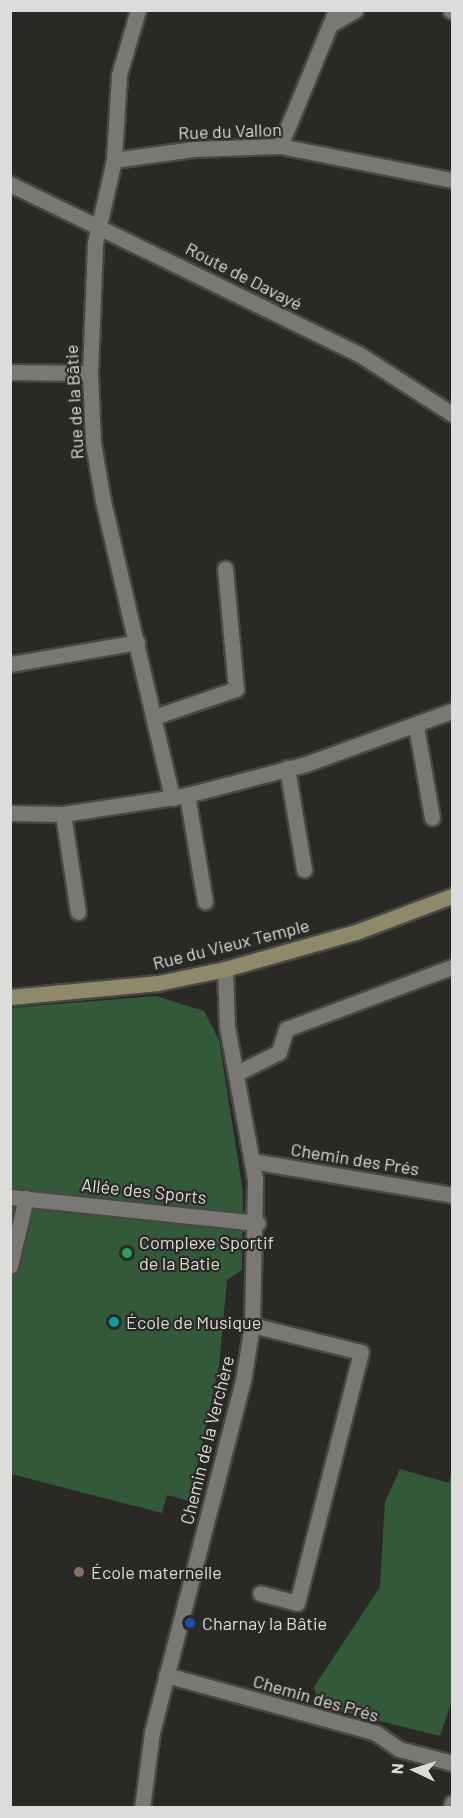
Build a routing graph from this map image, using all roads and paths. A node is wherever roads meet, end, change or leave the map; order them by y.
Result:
1 (138, 10) edge
2 (354, 10) edge
3 (333, 17) edge
4 (280, 146) junction
5 (114, 160) junction
6 (453, 180) edge
7 (10, 184) edge
8 (98, 228) junction
9 (10, 372) edge
10 (90, 373) junction
11 (453, 414) edge
12 (225, 568) dead end
13 (137, 642) junction
14 (10, 664) edge
15 (453, 711) edge
16 (154, 717) junction
17 (416, 726) junction
18 (287, 768) junction
19 (187, 795) junction
20 (172, 798) junction
21 (10, 813) edge
22 (63, 814) junction
23 (432, 818) dead end
24 (304, 870) dead end
25 (453, 896) edge
26 (205, 901) dead end
27 (78, 912) dead end
28 (453, 967) edge
29 (225, 969) junction
30 (10, 997) edge
31 (239, 1072) junction
32 (252, 1161) junction
33 (453, 1195) edge
34 (10, 1197) edge
35 (26, 1198) junction
36 (258, 1223) junction
37 (10, 1266) edge
38 (252, 1326) junction
39 (260, 1593) dead end
40 (166, 1675) junction
41 (453, 1763) edge
42 (453, 1803) edge
43 (142, 1808) edge
44 (451, 1808) edge

1 - 5 street, Rue de la Bâtie
2 - 3 street
3 - 4 street
4 - 5 street, Rue du Vallon
4 - 6 street, Rue du Vallon
5 - 8 street, Rue de la Bâtie
7 - 8 street, Route de Davayé
8 - 10 street, Rue de la Bâtie
8 - 11 street, Route de Davayé
9 - 10 street
10 - 13 street, Rue de la Bâtie
12 - 16 street
13 - 14 street
13 - 16 street, Rue de la Bâtie
15 - 17 street
16 - 20 street, Rue de la Bâtie
17 - 18 street
17 - 23 street
18 - 19 street
18 - 24 street
19 - 20 street
19 - 26 street
20 - 22 street
21 - 22 street
22 - 27 street
25 - 29 main road, Rue du Vieux Temple
28 - 31 street
29 - 30 main road, Rue du Vieux Temple
29 - 31 street, Chemin de la Verchère
31 - 32 street, Chemin de la Verchère
32 - 33 street, Chemin des Prés
32 - 36 street, Chemin de la Verchère
34 - 35 street, Allée des Sports
35 - 36 street, Allée des Sports
35 - 37 street
36 - 38 street, Chemin de la Verchère
38 - 39 street
38 - 40 street, Chemin de la Verchère
40 - 41 street, Chemin des Prés
40 - 43 street, Chemin de la Verchère
42 - 44 street

